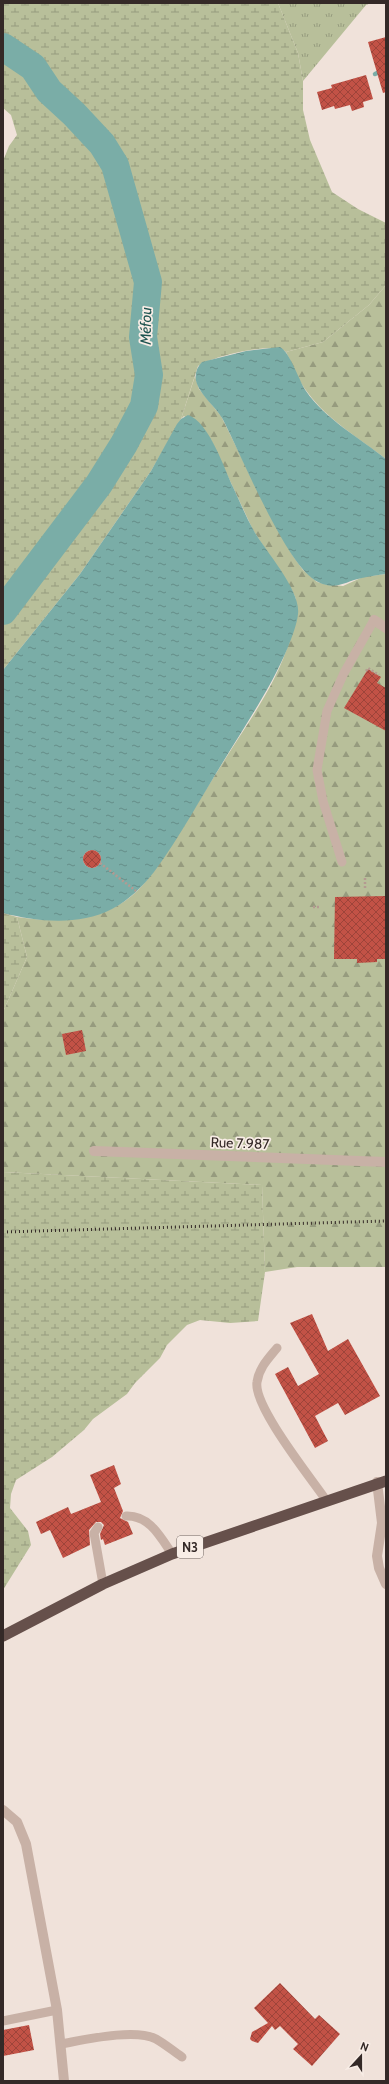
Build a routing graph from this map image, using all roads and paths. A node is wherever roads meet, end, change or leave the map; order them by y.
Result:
1 (374, 620) joint
2 (386, 628) edge
3 (366, 671) dead end
4 (379, 675) dead end
5 (342, 862) dead end
6 (100, 863) dead end
7 (365, 876) dead end
8 (365, 888) dead end
9 (136, 891) dead end
10 (313, 907) dead end
11 (318, 907) dead end
12 (94, 1151) dead end
13 (386, 1162) edge
14 (277, 1348) dead end
15 (381, 1482) edge
16 (326, 1500) junction
17 (126, 1516) dead end
18 (382, 1524) junction
19 (98, 1527) dead end
20 (386, 1533) edge
21 (172, 1554) junction
22 (103, 1584) junction
23 (386, 1584) edge
24 (3, 1636) edge
25 (3, 1810) edge
26 (57, 2010) junction
27 (3, 2021) edge
28 (61, 2044) junction
29 (182, 2057) dead end
30 (64, 2081) edge

1 - 2 street
1 - 5 lane
3 - 4 path
6 - 9 path
7 - 8 path
10 - 11 path
12 - 13 street, Rue 7.987
14 - 16 lane
15 - 16 highway, N3
15 - 18 street
16 - 21 highway, N3
17 - 21 lane
18 - 20 lane
18 - 23 street
19 - 22 lane
21 - 22 highway, N3
22 - 24 highway, N3
25 - 26 street
26 - 27 lane
26 - 28 street
28 - 29 lane
28 - 30 street

